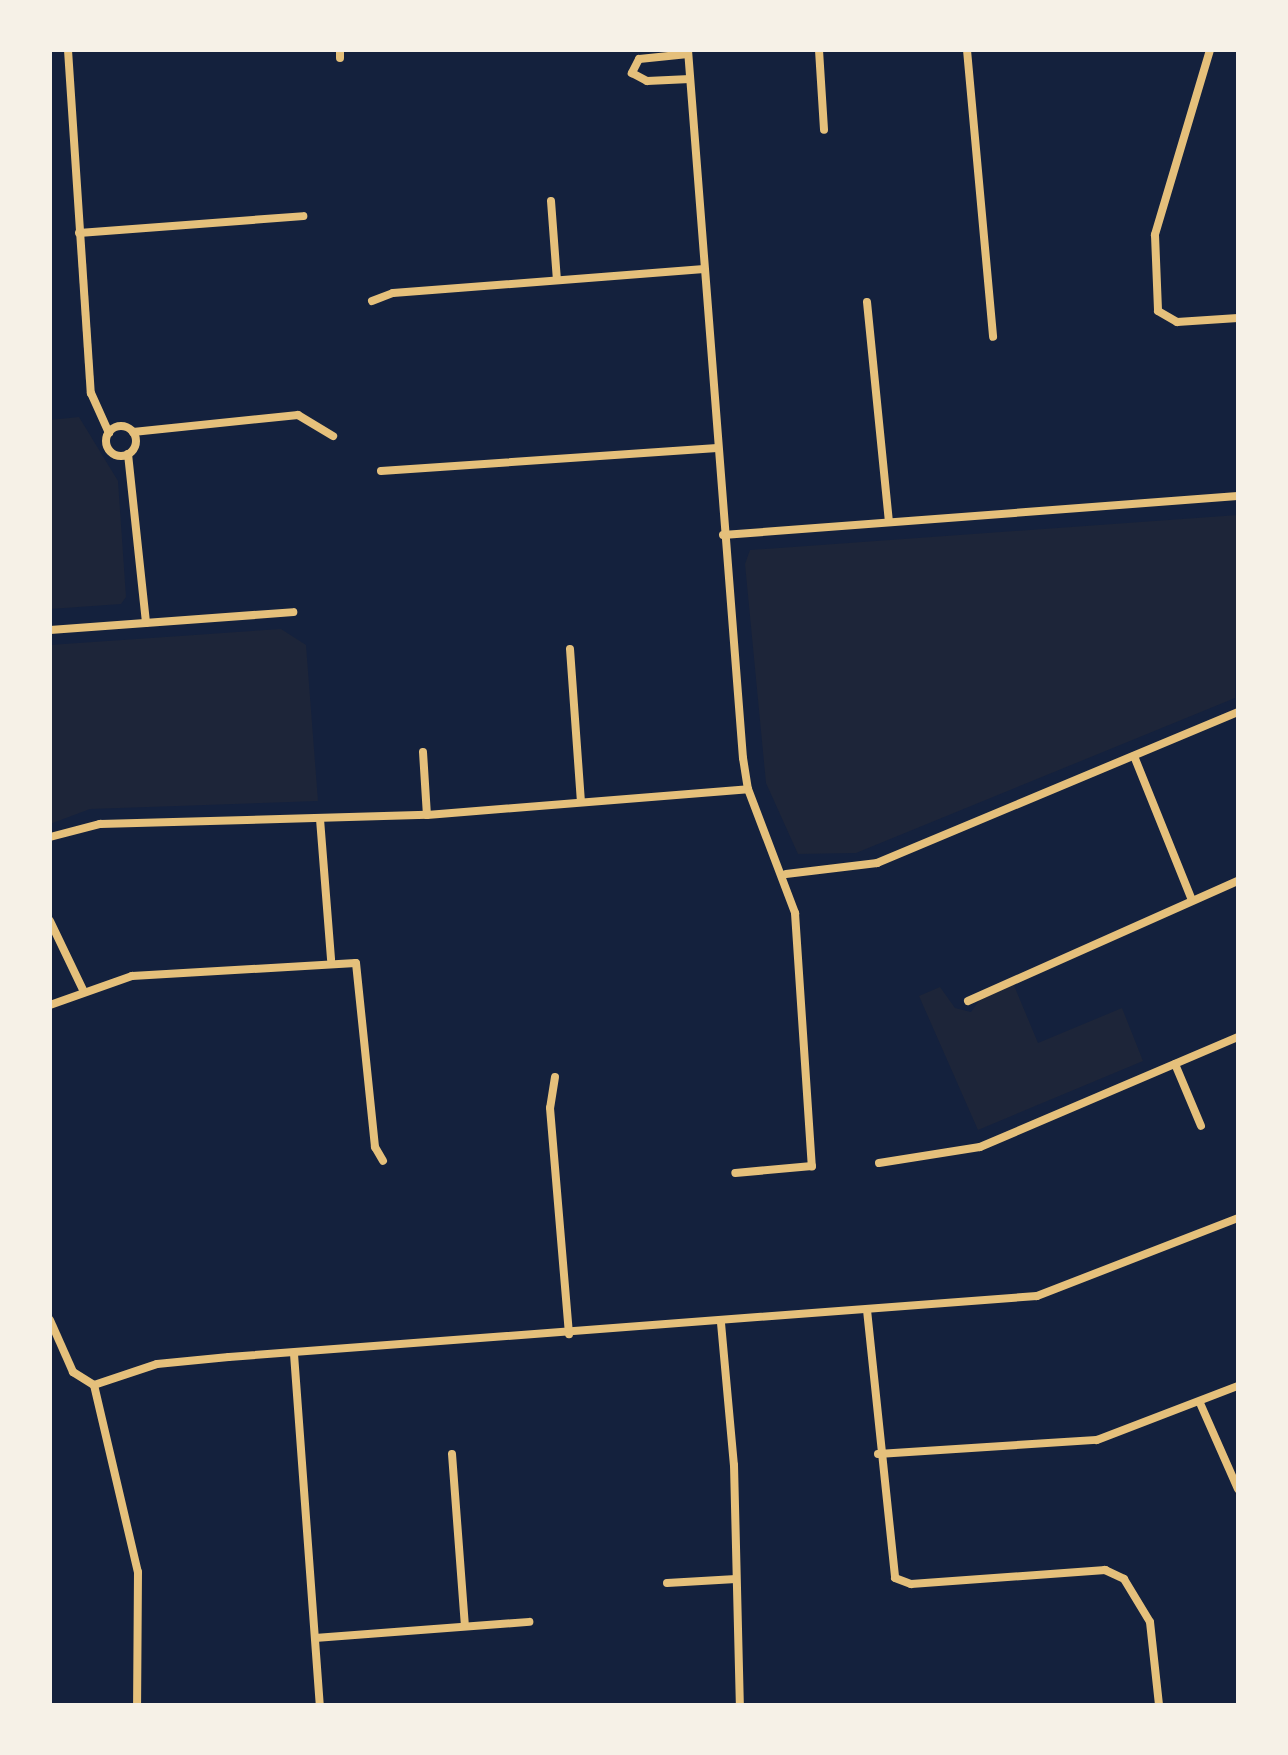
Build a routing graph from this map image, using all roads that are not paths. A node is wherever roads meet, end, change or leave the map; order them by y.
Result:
1 (68, 50) edge
2 (819, 50) edge
3 (967, 50) edge
4 (1210, 50) edge
5 (688, 52) edge
6 (690, 79) junction
7 (824, 130) dead end
8 (551, 201) dead end
9 (303, 216) dead end
10 (79, 233) junction
11 (704, 269) junction
12 (557, 280) junction
13 (372, 301) dead end
14 (867, 302) dead end
15 (1238, 318) edge
16 (993, 337) dead end
17 (133, 432) junction
18 (109, 433) junction
19 (333, 436) dead end
20 (717, 448) junction
21 (128, 454) junction
22 (381, 471) dead end
23 (1238, 496) edge
24 (889, 522) junction
25 (723, 535) junction
26 (293, 612) dead end
27 (146, 623) junction
28 (50, 630) edge
29 (570, 649) dead end
30 (1238, 712) edge
31 (423, 752) dead end
32 (1134, 756) junction
33 (748, 789) junction
34 (581, 802) junction
35 (427, 815) junction
36 (320, 819) junction
37 (50, 837) edge
38 (786, 874) junction
39 (1238, 881) edge
40 (1192, 900) junction
41 (50, 921) edge
42 (331, 960) junction
43 (83, 990) junction
44 (968, 1001) dead end
45 (50, 1005) edge
46 (1238, 1037) edge
47 (1175, 1064) junction
48 (555, 1077) dead end
49 (1201, 1126) dead end
50 (383, 1161) dead end
51 (879, 1163) dead end
52 (735, 1173) dead end
53 (1238, 1218) edge
54 (867, 1310) junction
55 (50, 1320) edge
56 (721, 1323) junction
57 (569, 1334) junction
58 (294, 1354) junction
59 (94, 1385) junction
60 (1238, 1386) edge
61 (1200, 1403) junction
62 (452, 1454) dead end
63 (878, 1454) junction
64 (1238, 1489) edge
65 (736, 1579) junction
66 (667, 1583) dead end
67 (529, 1622) dead end
68 (465, 1626) junction
69 (315, 1638) junction
70 (137, 1705) edge
71 (320, 1705) edge
72 (740, 1705) edge
73 (1159, 1705) edge

1 - 10 street
2 - 7 street
3 - 16 street
4 - 15 street
5 - 6 street
5 - 6 street
6 - 11 street
8 - 12 street
9 - 10 street
10 - 18 street
11 - 12 street
11 - 20 street
12 - 13 street
14 - 24 street
17 - 18 street
17 - 19 street
17 - 21 street
18 - 21 street
20 - 22 street
20 - 25 street
21 - 27 street
23 - 24 street
24 - 25 street
25 - 33 street
26 - 27 street
27 - 28 street
29 - 34 street
30 - 32 street
31 - 35 street
32 - 38 street
32 - 40 street
33 - 34 street
33 - 38 street
34 - 35 street
35 - 36 street
36 - 37 street
36 - 42 street
38 - 52 street
39 - 40 street
40 - 44 street
41 - 43 street
42 - 43 street
42 - 50 street
43 - 45 street
46 - 47 street
47 - 49 street
47 - 51 street
48 - 57 street
53 - 54 street
54 - 56 street
54 - 63 street
55 - 59 street
56 - 57 street
56 - 65 street
57 - 58 street
58 - 59 street
58 - 69 street
59 - 70 street
60 - 61 street
61 - 63 street
61 - 64 street
62 - 68 street
63 - 73 street
65 - 66 street
65 - 72 street
67 - 68 street
68 - 69 street
69 - 71 street

